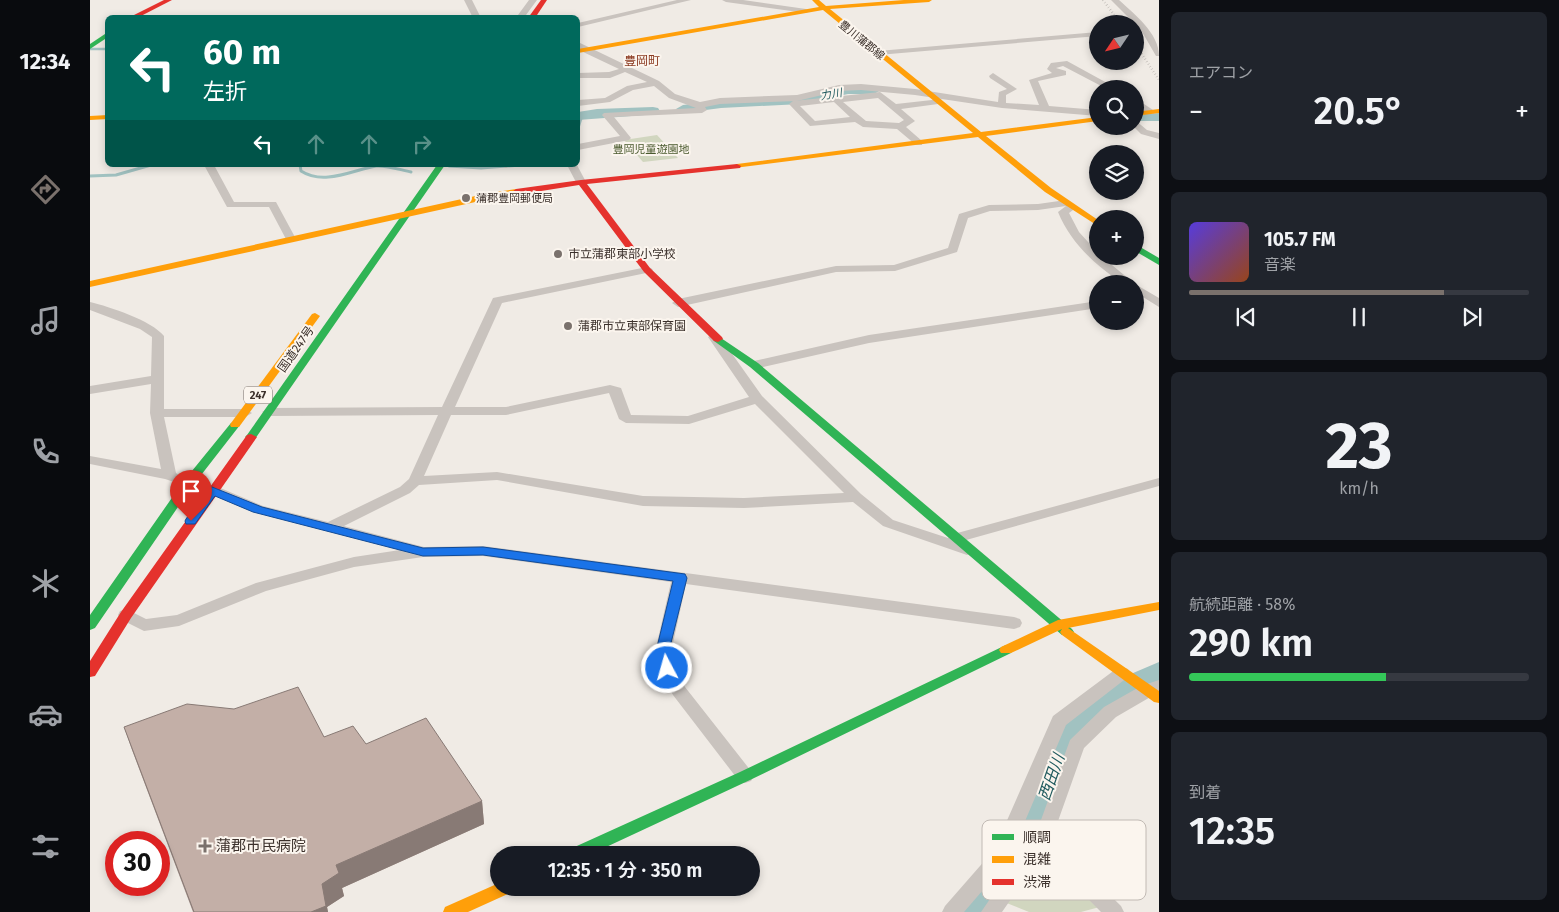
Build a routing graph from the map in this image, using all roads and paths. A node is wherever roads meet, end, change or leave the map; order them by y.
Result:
1 (169, 0) edge
2 (468, 0) edge
3 (533, 0) edge
4 (544, 0) edge
5 (555, 0) edge
6 (687, 0) edge
7 (726, 0) edge
8 (930, 0) edge
9 (1115, 0) edge
10 (819, 4) edge
11 (806, 11) junction
12 (137, 15) edge
13 (476, 15) edge
14 (522, 15) edge
15 (533, 15) edge
16 (545, 15) edge
17 (1129, 15) edge
18 (580, 25) edge
19 (1144, 31) edge
20 (1089, 35) edge
21 (105, 36) edge
22 (90, 47) edge
23 (580, 48) edge
24 (878, 53) junction
25 (1159, 54) edge
26 (625, 69) junction
27 (580, 76) edge
28 (993, 76) dead end
29 (1098, 80) edge
30 (656, 83) junction
31 (933, 97) junction
32 (836, 100) junction
33 (580, 103) edge
34 (1002, 105) junction
35 (700, 107) junction
36 (893, 107) junction
37 (1045, 108) junction
38 (1089, 113) edge
39 (105, 117) edge
40 (90, 118) edge
41 (857, 119) junction
42 (1089, 120) edge
43 (900, 126) junction
44 (1144, 132) edge
45 (979, 135) junction
46 (1158, 136) edge
47 (919, 143) junction
48 (580, 147) edge
49 (210, 167) edge
50 (440, 167) edge
51 (573, 167) edge
52 (581, 182) junction
53 (397, 203) dead end
54 (1069, 205) junction
55 (406, 215) junction
56 (386, 218) junction
57 (1089, 218) edge
58 (374, 234) dead end
59 (291, 239) junction
60 (1144, 253) edge
61 (1159, 262) edge
62 (647, 270) junction
63 (1117, 275) edge
64 (90, 284) edge
65 (1144, 292) edge
66 (1156, 298) edge
67 (678, 303) junction
68 (324, 304) dead end
69 (1089, 305) edge
70 (90, 306) edge
71 (712, 334) junction
72 (754, 365) junction
73 (158, 379) junction
74 (90, 390) edge
75 (758, 399) junction
76 (269, 412) junction
77 (156, 413) junction
78 (245, 413) junction
79 (447, 413) junction
80 (90, 460) edge
81 (169, 475) junction
82 (415, 481) junction
83 (1159, 482) edge
84 (188, 485) junction
85 (212, 490) junction
86 (856, 497) junction
87 (328, 528) junction
88 (955, 538) junction
89 (969, 550) junction
90 (423, 552) junction
91 (680, 578) junction
92 (1159, 606) edge
93 (126, 614) junction
94 (1014, 623) dead end
95 (90, 624) edge
96 (1058, 625) junction
97 (90, 672) edge
98 (1122, 673) junction
99 (1155, 692) edge
100 (744, 776) junction
101 (1016, 820) edge
102 (1050, 820) edge
103 (593, 846) edge
104 (982, 877) edge
105 (490, 894) edge
106 (999, 900) edge
107 (1102, 900) edge
108 (451, 912) edge
109 (952, 912) edge
110 (991, 912) edge
111 (1114, 912) edge

1 - 12 main road
2 - 13 street
3 - 14 street
4 - 15 main road
5 - 16 main road
6 - 18 street
7 - 11 street
8 - 10 main road
9 - 17 street
10 - 11 main road
10 - 24 main road, 豊川蒲郡線
11 - 23 main road
19 - 25 street
20 - 24 street
21 - 22 main road
23 - 26 street
24 - 31 main road, 豊川蒲郡線
26 - 27 street
26 - 30 street
28 - 34 street
29 - 37 street
30 - 33 street
30 - 35 street
31 - 34 street
31 - 35 street
31 - 36 street
31 - 45 main road, 豊川蒲郡線
32 - 36 street
32 - 41 street
32 - 41 street
34 - 37 street
35 - 48 street
36 - 43 street
37 - 38 street
39 - 40 main road
41 - 43 street
42 - 45 main road
43 - 47 street
44 - 46 street
45 - 47 main road
45 - 54 main road, 豊川蒲郡線
47 - 52 main road
49 - 59 street
50 - 55 main road, 国道247号 / 247
51 - 52 street
52 - 55 main road
52 - 62 main road
53 - 56 main road
54 - 57 main road, 豊川蒲郡線
54 - 63 street
54 - 67 street
55 - 56 main road
55 - 76 main road, 国道247号 / 247
56 - 58 main road
56 - 59 main road
59 - 64 main road
60 - 61 main road
62 - 67 main road
62 - 79 street
65 - 66 street
67 - 71 main road
68 - 78 main road, 国道247号 / 247
69 - 72 street
70 - 73 street
71 - 72 main road
71 - 75 street
72 - 88 main road
73 - 74 street
73 - 77 street
75 - 79 street
75 - 86 street
76 - 79 street
76 - 85 main road, 国道247号 / 247
77 - 78 street
77 - 81 street
78 - 84 main road, 国道247号 / 247
79 - 82 street
80 - 81 street
81 - 84 street
82 - 86 street
82 - 87 street
83 - 88 street
84 - 95 main road, 国道247号 / 247
85 - 87 street
85 - 93 main road, 国道247号 / 247
86 - 89 street
87 - 90 street
88 - 89 main road
89 - 96 main road
90 - 91 street
90 - 93 street
91 - 94 street
91 - 100 street
92 - 96 main road
93 - 97 main road, 国道247号 / 247
96 - 98 main road
96 - 100 main road
98 - 99 main road
98 - 101 street
99 - 102 street
100 - 103 main road
104 - 109 street
105 - 108 main road
106 - 110 street
107 - 111 street

